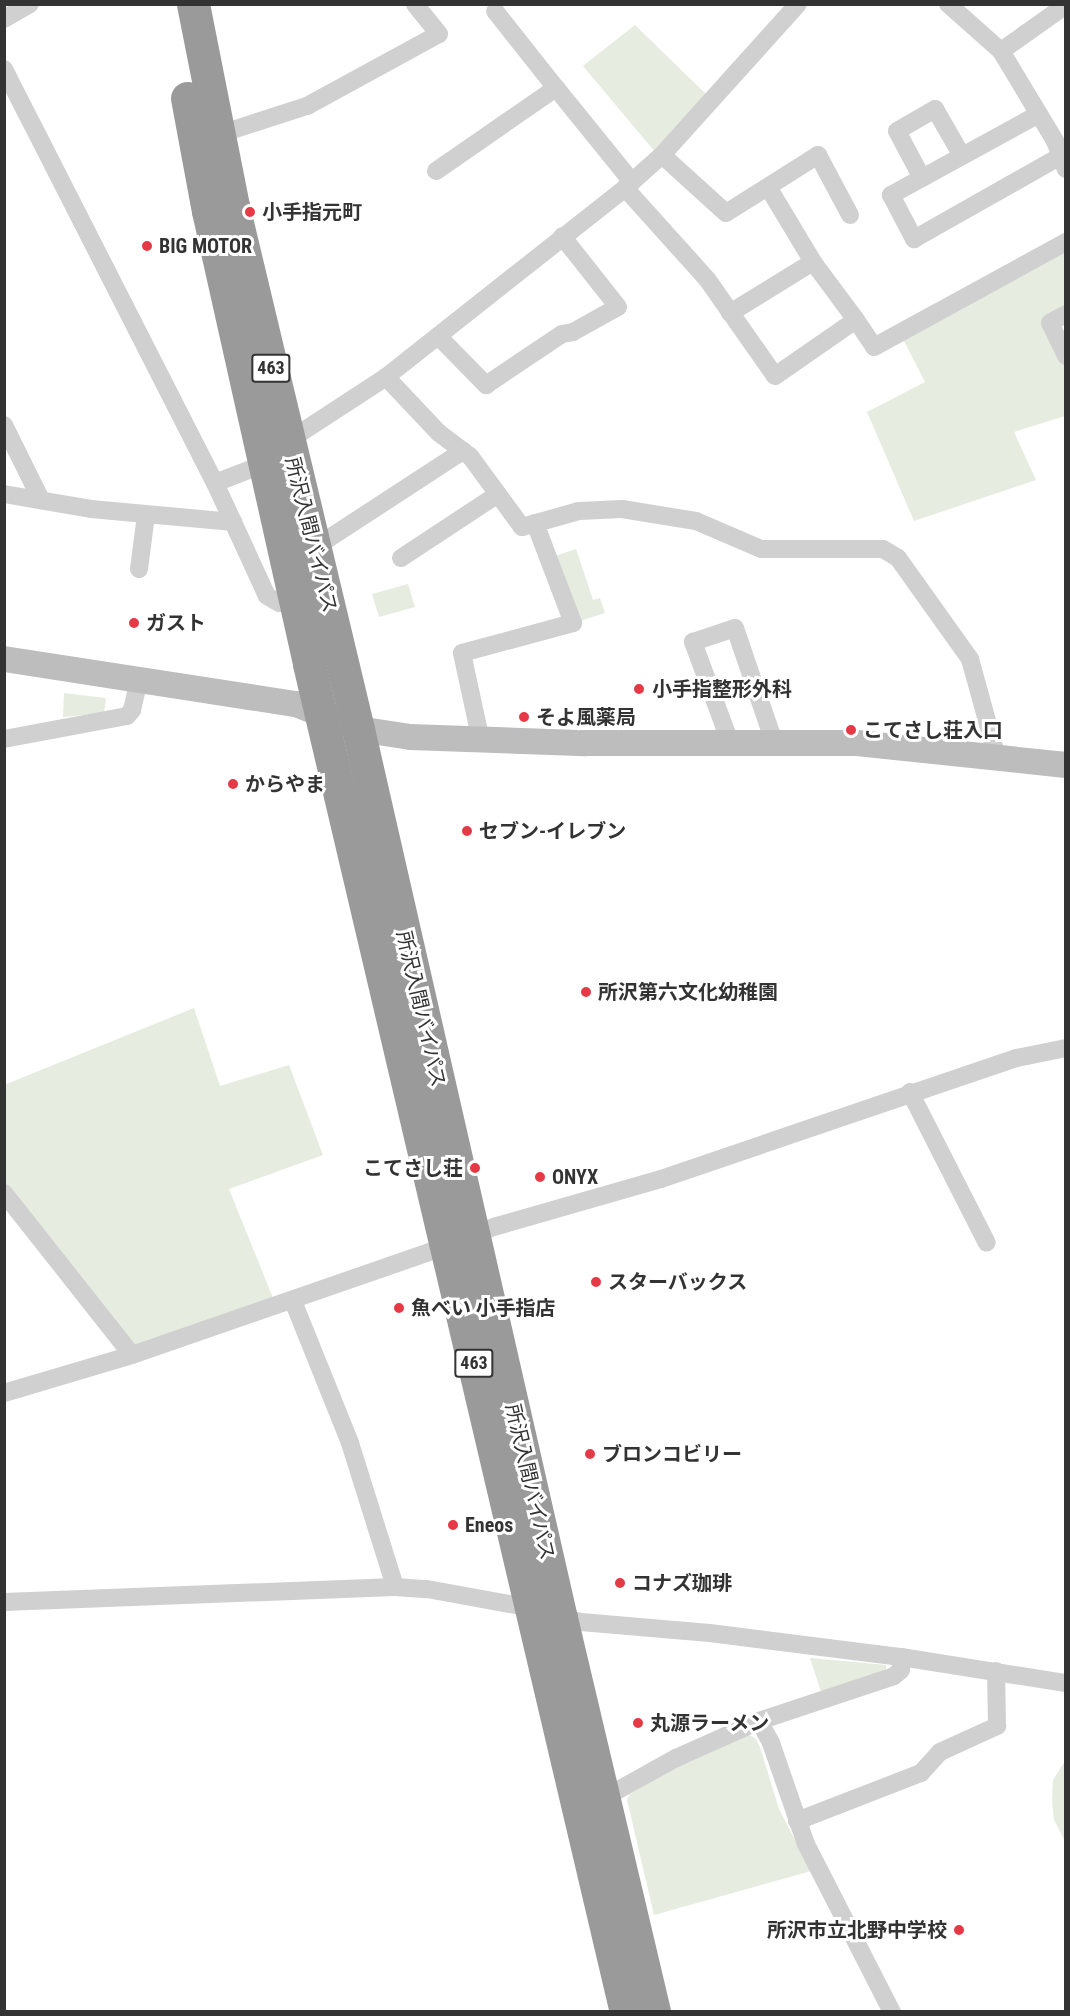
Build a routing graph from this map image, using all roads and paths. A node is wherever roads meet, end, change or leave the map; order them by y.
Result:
1 (30, 4) edge
2 (170, 4) edge
3 (193, 4) edge
4 (415, 4) edge
5 (798, 4) edge
6 (948, 4) edge
7 (1065, 5) edge
8 (495, 11) dead end
9 (4, 19) edge
10 (1001, 51) junction
11 (4, 69) edge
12 (556, 88) junction
13 (1039, 114) junction
14 (217, 135) junction
15 (1062, 150) edge
16 (662, 155) junction
17 (962, 156) junction
18 (436, 171) dead end
19 (922, 178) junction
20 (629, 185) junction
21 (768, 187) junction
22 (850, 215) dead end
23 (562, 236) junction
24 (1065, 242) edge
25 (813, 262) junction
26 (730, 313) junction
27 (1065, 314) edge
28 (856, 320) junction
29 (438, 336) junction
30 (1065, 356) edge
31 (386, 377) junction
32 (4, 425) edge
33 (288, 441) junction
34 (463, 451) junction
35 (264, 464) junction
36 (215, 483) junction
37 (4, 494) edge
38 (498, 494) junction
39 (41, 500) junction
40 (146, 515) junction
41 (233, 522) junction
42 (535, 524) junction
43 (314, 548) junction
44 (401, 558) dead end
45 (139, 569) dead end
46 (279, 603) dead end
47 (4, 659) edge
48 (139, 679) junction
49 (322, 715) junction
50 (358, 729) junction
51 (4, 739) edge
52 (482, 741) junction
53 (730, 742) junction
54 (774, 742) junction
55 (998, 757) junction
56 (1065, 765) edge
57 (1065, 1048) edge
58 (910, 1092) junction
59 (4, 1193) edge
60 (460, 1240) junction
61 (987, 1243) dead end
62 (292, 1300) junction
63 (132, 1355) junction
64 (4, 1393) edge
65 (396, 1587) junction
66 (4, 1602) edge
67 (547, 1613) junction
68 (901, 1657) junction
69 (996, 1671) junction
70 (1065, 1683) edge
71 (759, 1721) junction
72 (604, 1798) junction
73 (797, 1821) junction
74 (626, 2012) edge
75 (654, 2012) edge
76 (892, 2012) edge

1 - 9 street
2 - 35 highway, 所沢入間バイパス / 463
3 - 14 highway, 所沢入間バイパス / 463
4 - 14 street
5 - 16 street
6 - 10 street
7 - 10 street
8 - 12 street
10 - 13 street
11 - 36 street
12 - 18 street
12 - 20 street
13 - 15 street
13 - 17 street
14 - 33 highway, 所沢入間バイパス / 463
15 - 19 street
16 - 20 street
16 - 21 street
17 - 19 street
17 - 19 street
20 - 23 street
20 - 26 street
21 - 22 street
21 - 25 street
23 - 29 street
23 - 29 street
24 - 28 street
25 - 26 street
25 - 28 street
26 - 28 street
27 - 30 street
29 - 31 street
31 - 33 street
31 - 34 street
32 - 39 street
33 - 43 highway, 所沢入間バイパス / 463
34 - 38 street
34 - 43 street
35 - 36 street
35 - 49 highway, 所沢入間バイパス / 463
36 - 41 street
37 - 39 street
38 - 42 street
38 - 44 street
39 - 40 street
40 - 41 street
40 - 45 street
41 - 46 street
42 - 52 street
42 - 55 street
43 - 50 highway, 所沢入間バイパス / 463
47 - 48 street
48 - 49 street
48 - 51 street
49 - 50 street
49 - 60 highway, 所沢入間バイパス / 463
50 - 52 street
50 - 60 highway, 所沢入間バイパス / 463
52 - 53 street
53 - 54 street
53 - 54 street
54 - 55 street
55 - 56 street
57 - 58 street
58 - 60 street
58 - 61 street
59 - 63 street
60 - 62 street
60 - 67 highway, 所沢入間バイパス / 463
62 - 63 street
62 - 65 street
63 - 64 street
65 - 66 street
65 - 67 street
67 - 68 street
67 - 72 highway, 所沢入間バイパス / 463
67 - 74 highway, 所沢入間バイパス / 463
68 - 69 street
68 - 71 street
69 - 70 street
69 - 73 street
71 - 72 street
71 - 73 street
72 - 75 highway, 所沢入間バイパス / 463
73 - 76 street

